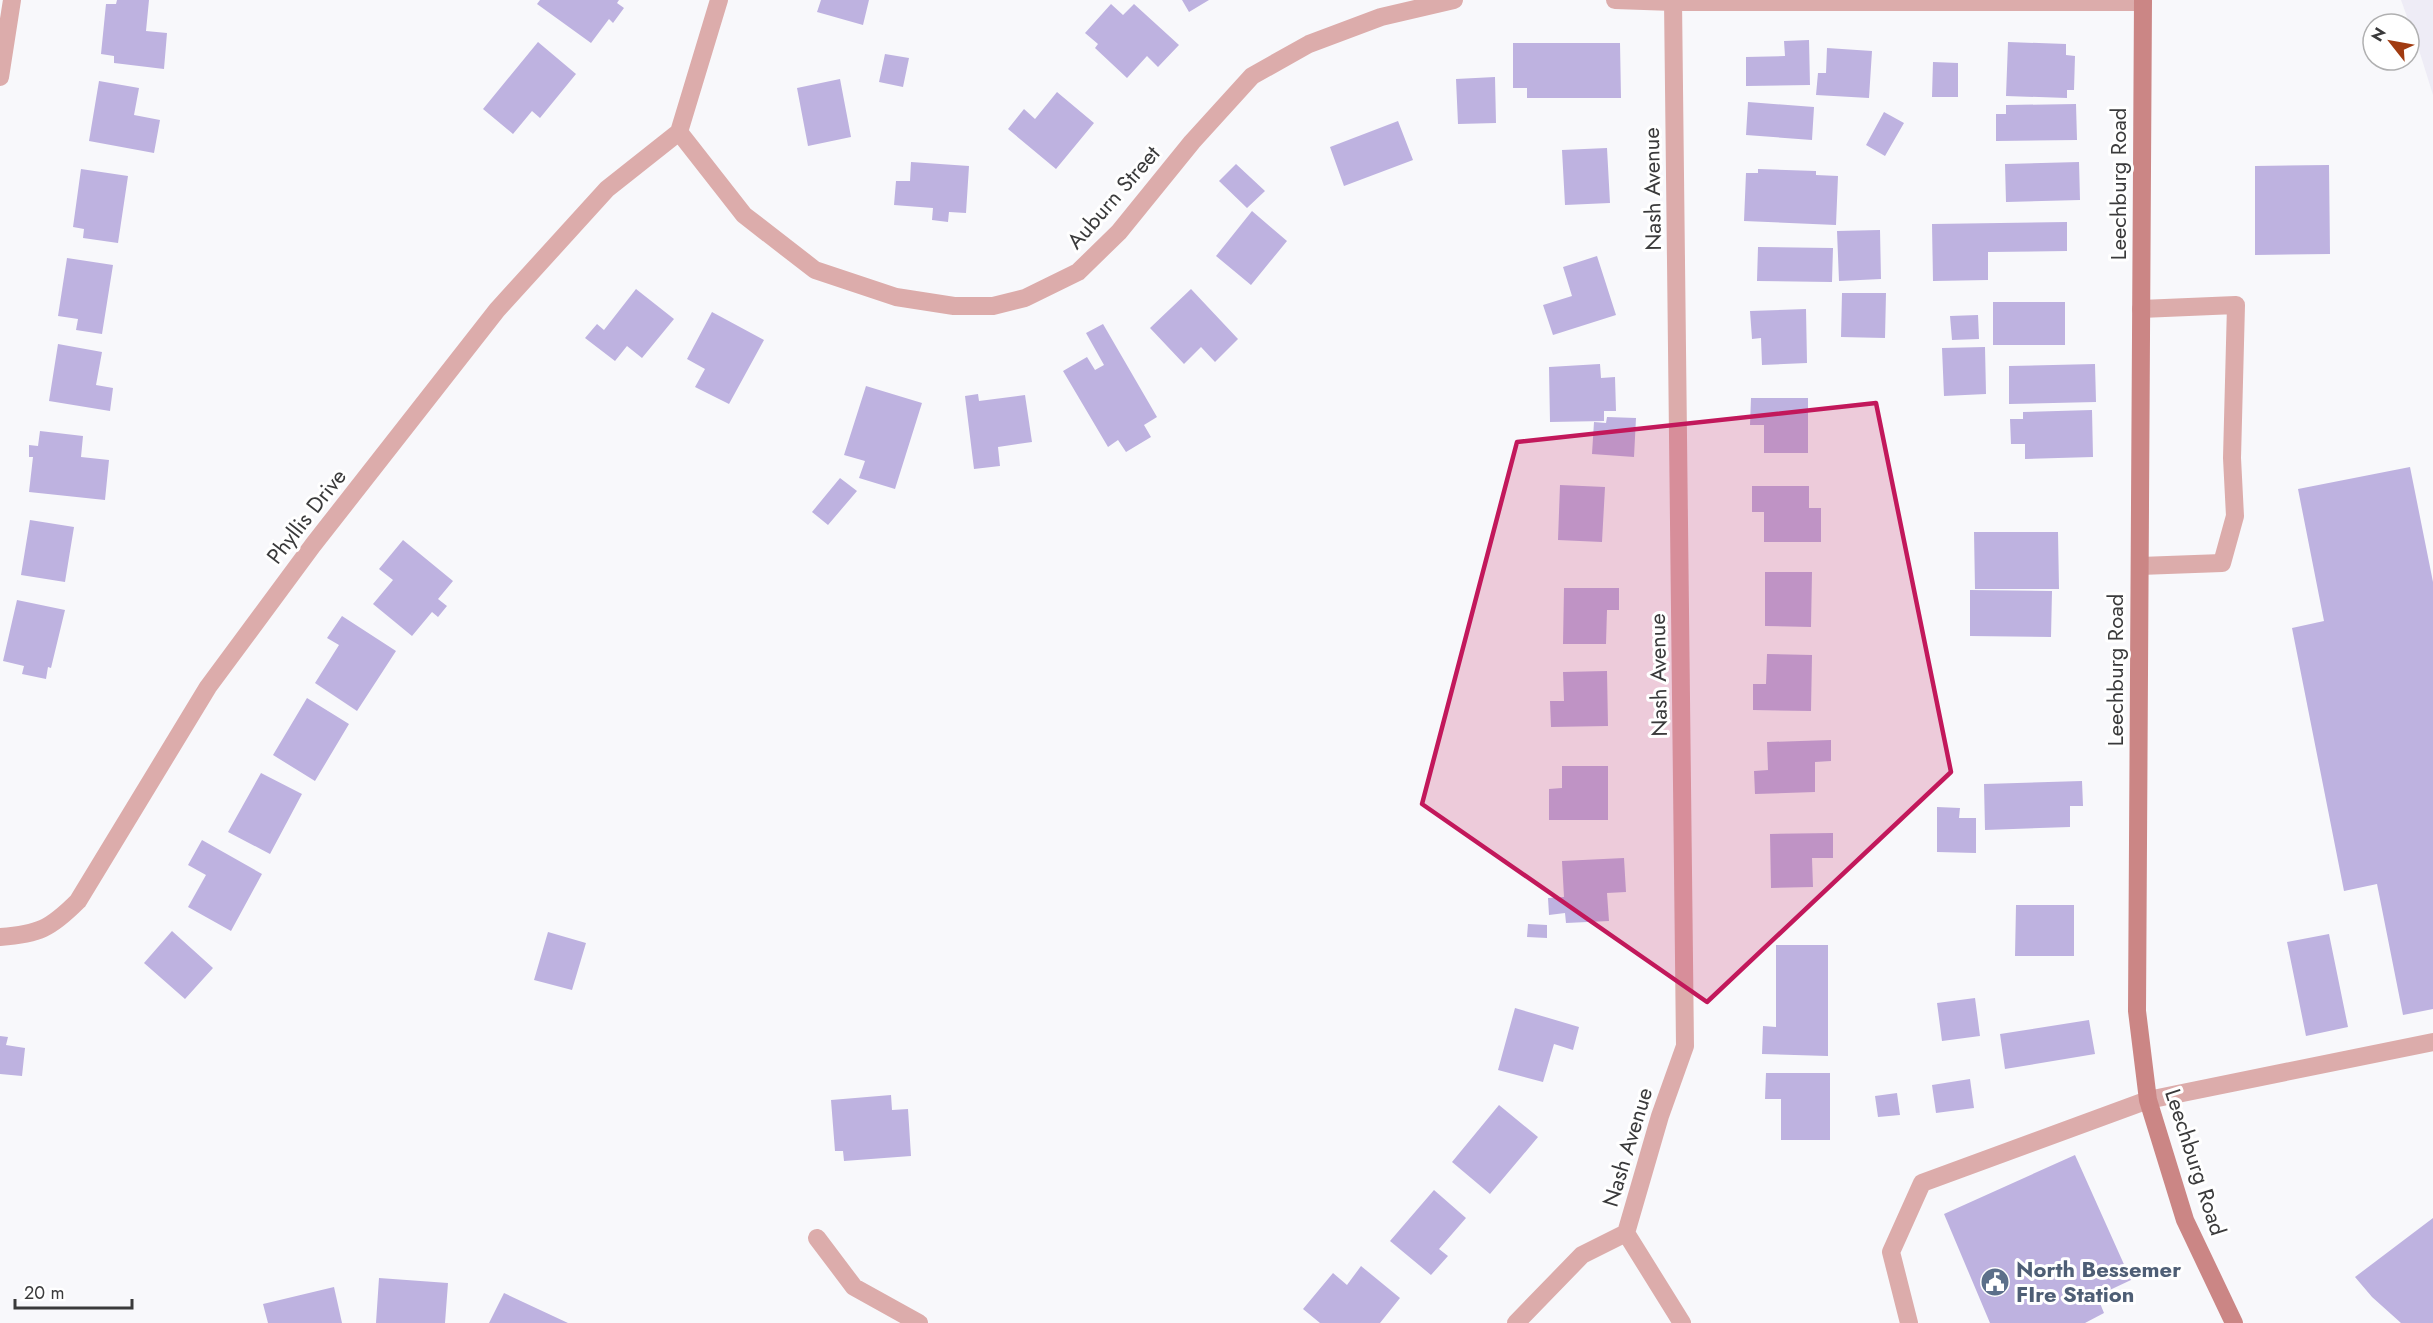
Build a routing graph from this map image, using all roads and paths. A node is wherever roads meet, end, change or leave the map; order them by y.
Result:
1 (12, 0) edge
2 (719, 0) edge
3 (1454, 0) edge
4 (1615, 0) edge
5 (1673, 1) edge
6 (1915, 1) edge
7 (2143, 1) edge
8 (0, 77) edge
9 (679, 132) junction
10 (2141, 309) junction
11 (2140, 566) junction
12 (0, 937) edge
13 (2433, 1042) edge
14 (2148, 1100) junction
15 (1626, 1233) junction
16 (817, 1238) dead end
17 (919, 1323) edge
18 (1516, 1323) edge
19 (1682, 1323) edge
20 (1909, 1323) edge
21 (2234, 1323) edge

1 - 8 street
2 - 9 street
3 - 9 street, Auburn Street
4 - 5 street
5 - 6 street
5 - 15 street, Nash Avenue
6 - 7 street
7 - 10 street, Leechburg Road
9 - 12 street, Phyllis Drive
10 - 11 street, Leechburg Road
10 - 11 street
11 - 14 street, Leechburg Road
13 - 14 street
14 - 20 street
14 - 21 street, Leechburg Road
15 - 18 street
15 - 19 street, Nash Avenue
16 - 17 street

